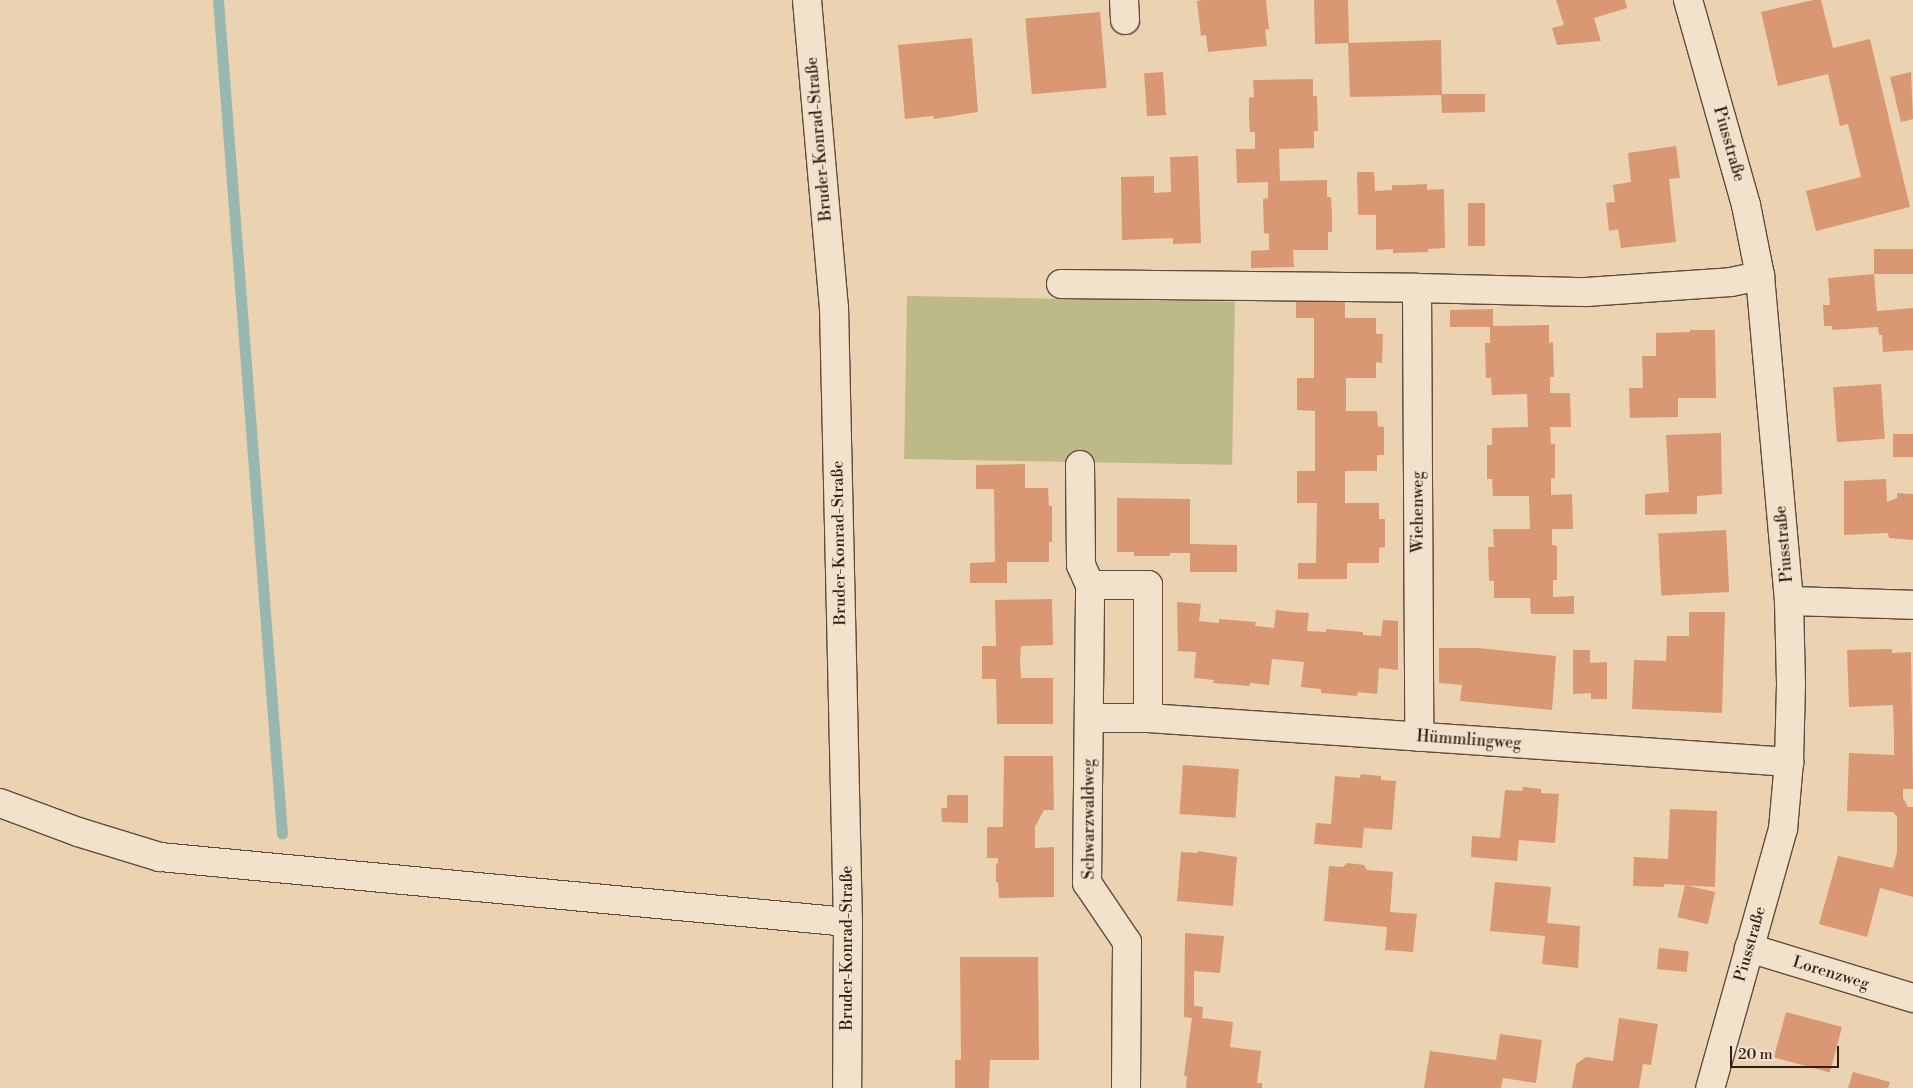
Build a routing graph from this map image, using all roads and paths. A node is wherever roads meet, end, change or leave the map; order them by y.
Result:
1 (806, 0) edge
2 (1688, 0) edge
3 (1760, 276) junction
4 (1061, 284) dead end
5 (1417, 288) junction
6 (1080, 466) dead end
7 (1090, 585) junction
8 (1789, 601) junction
9 (1913, 605) edge
10 (1090, 718) junction
11 (1148, 718) junction
12 (1419, 737) junction
13 (1789, 762) junction
14 (0, 803) edge
15 (848, 922) junction
16 (1749, 948) junction
17 (1913, 998) edge
18 (847, 1088) edge
19 (1126, 1088) edge
20 (1710, 1088) edge

1 - 15 street, Bruder-Konrad-Straße
2 - 3 street, Piusstraße
3 - 5 street
3 - 8 street, Piusstraße
4 - 5 street
5 - 12 street, Wiehenweg
6 - 7 street, Schwarzwaldweg
7 - 10 street, Schwarzwaldweg
7 - 11 street
8 - 9 street
8 - 13 street, Piusstraße
10 - 11 street
10 - 19 street, Schwarzwaldweg
11 - 12 street, Hümmlingweg
12 - 13 street, Hümmlingweg
13 - 16 street, Piusstraße
14 - 15 street
15 - 18 street, Bruder-Konrad-Straße
16 - 17 street, Lorenzweg
16 - 20 street, Piusstraße

